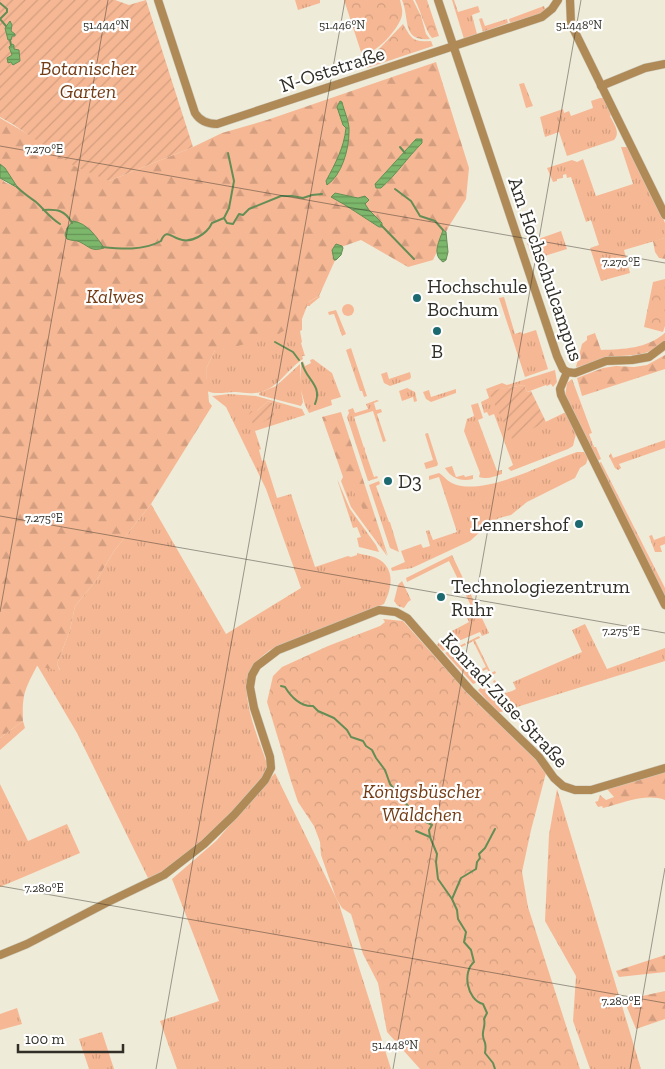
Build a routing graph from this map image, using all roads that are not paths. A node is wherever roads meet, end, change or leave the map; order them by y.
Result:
1 (158, 0) edge
2 (438, 0) edge
3 (558, 0) edge
4 (570, 0) edge
5 (454, 46) junction
6 (665, 64) edge
7 (601, 86) junction
8 (665, 215) edge
9 (665, 345) edge
10 (567, 372) junction
11 (665, 605) edge
12 (665, 768) edge
13 (0, 955) edge

1 - 5 street, N-Oststraße
2 - 5 street, Am Hochschulcampus
3 - 5 street, N-Oststraße
4 - 7 street
5 - 10 street, Am Hochschulcampus
6 - 7 street
7 - 8 street
9 - 10 street
10 - 11 street, Am Hochschulcampus
12 - 13 street, Konrad-Zuse-Straße

